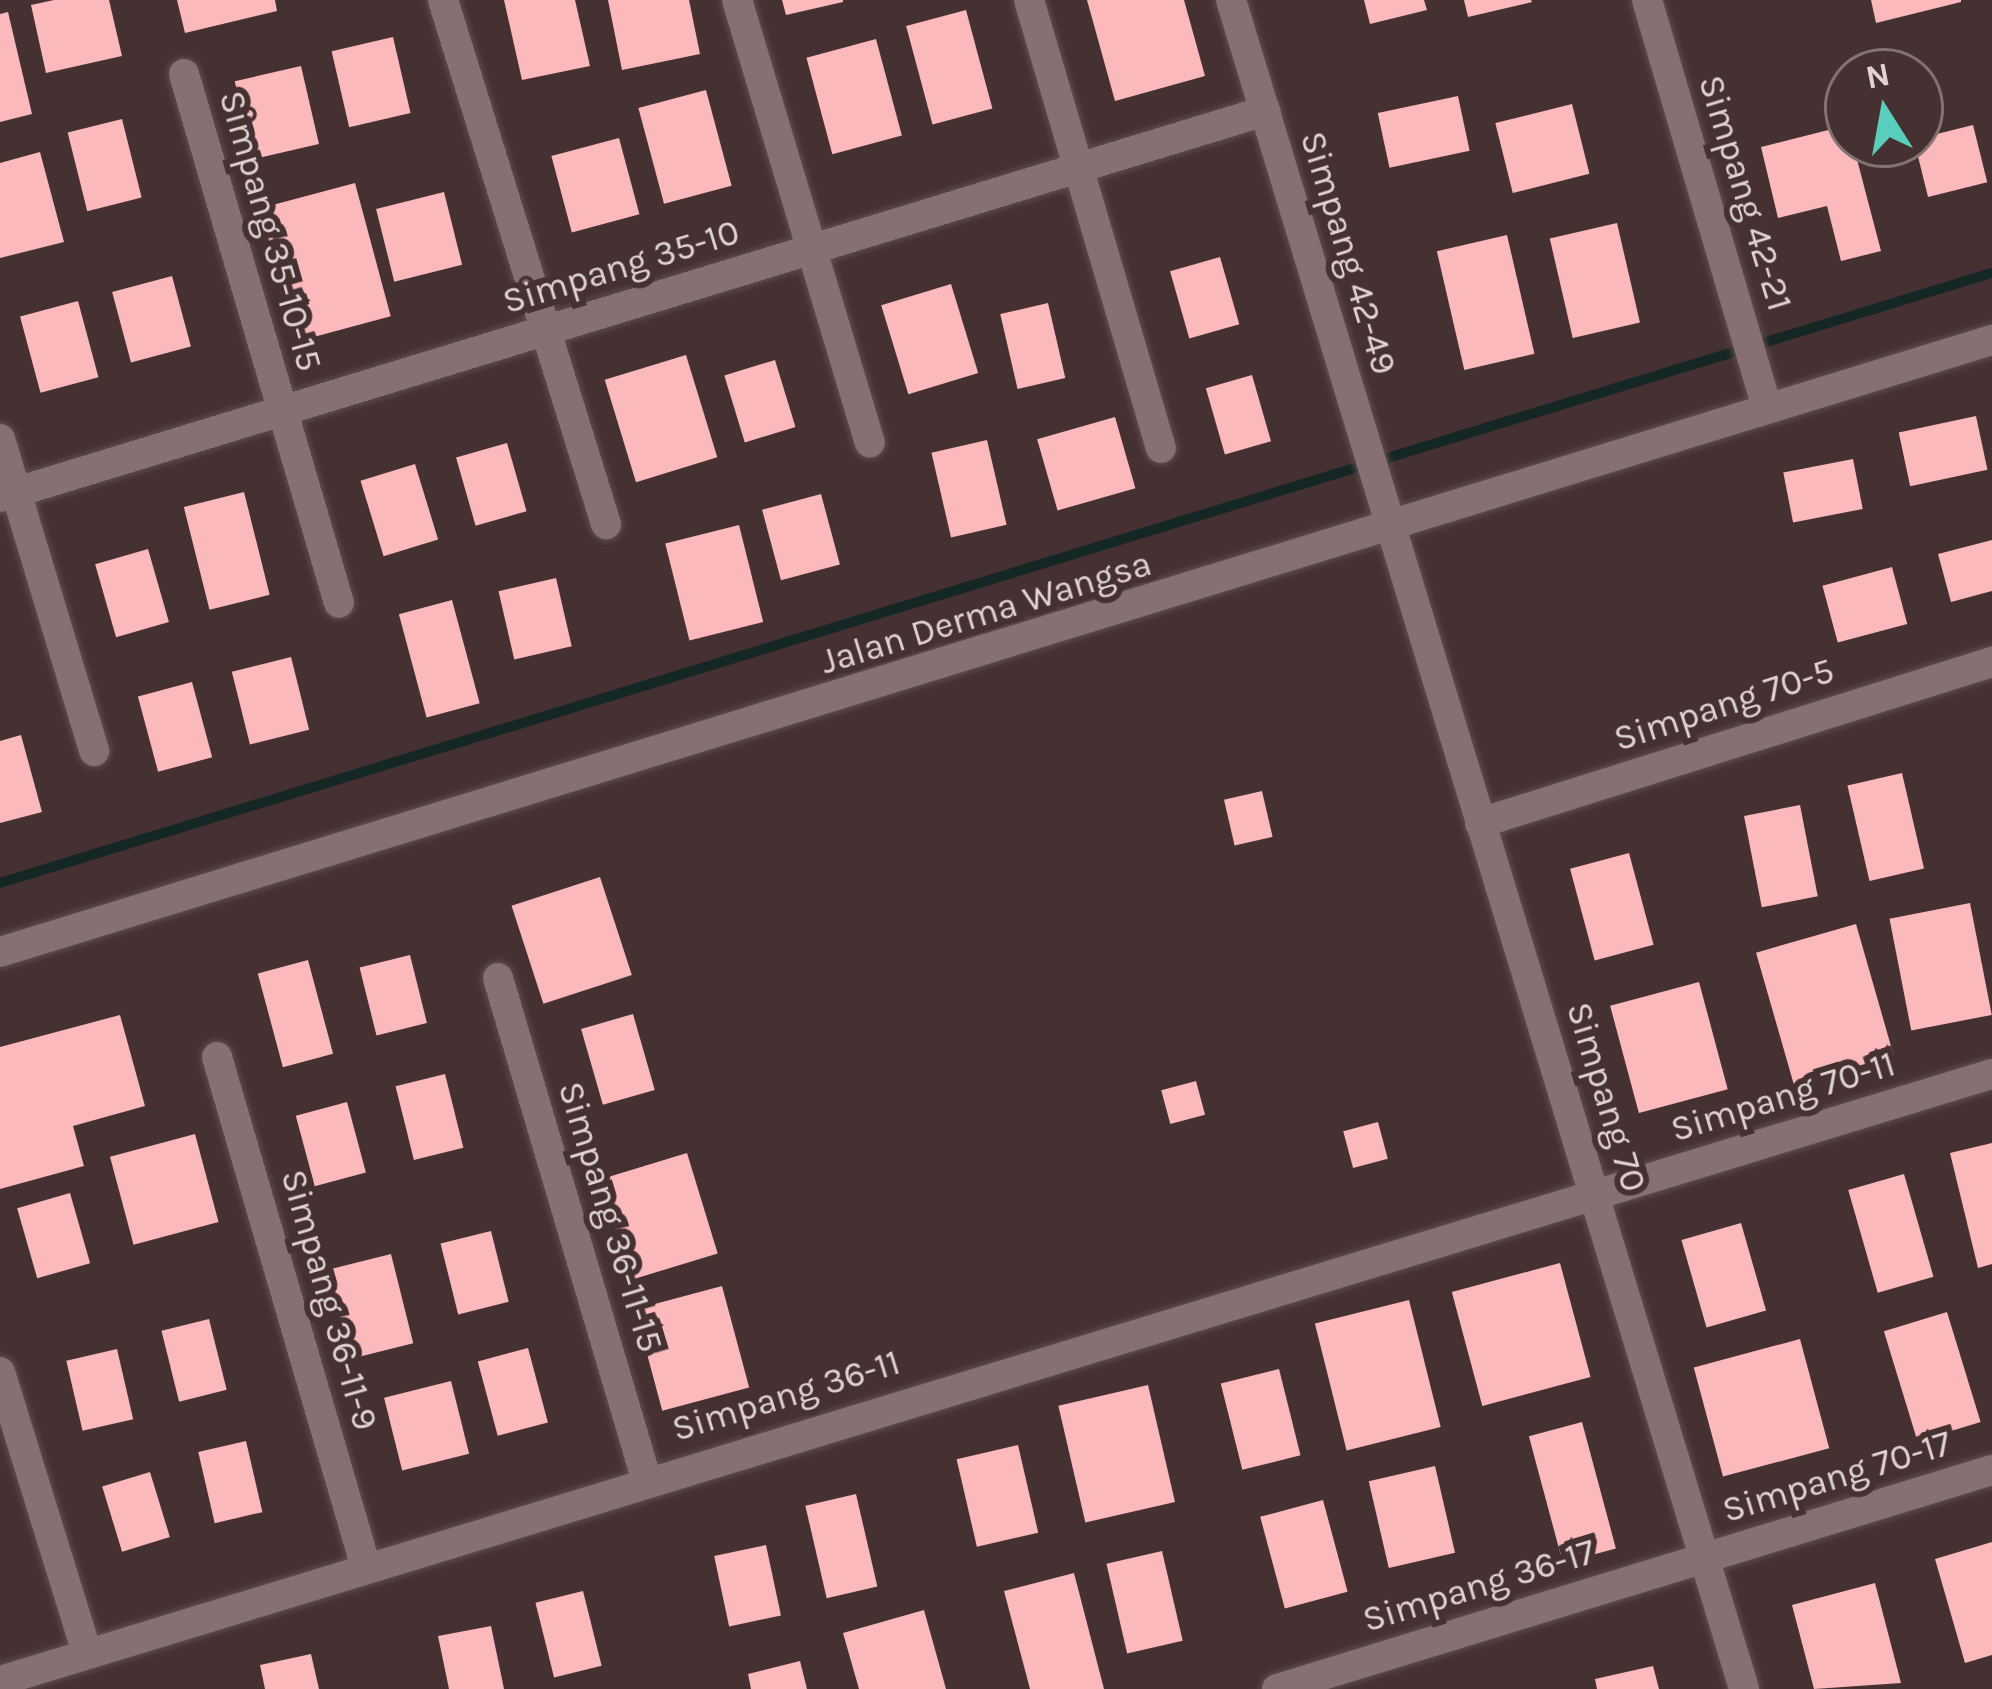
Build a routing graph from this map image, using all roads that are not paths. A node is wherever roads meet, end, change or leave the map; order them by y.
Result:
1 (443, 0) edge
2 (736, 0) edge
3 (1029, 0) edge
4 (1231, 0) edge
5 (1647, 0) edge
6 (184, 74) dead end
7 (1265, 111) junction
8 (1079, 169) junction
9 (809, 250) junction
10 (545, 332) junction
11 (1992, 340) edge
12 (1767, 409) junction
13 (281, 410) junction
14 (0, 439) edge
15 (871, 442) dead end
16 (1161, 448) dead end
17 (8, 494) edge
18 (606, 524) dead end
19 (1391, 528) junction
20 (339, 603) dead end
21 (1992, 662) edge
22 (94, 751) dead end
23 (1480, 824) junction
24 (0, 952) edge
25 (498, 978) dead end
26 (217, 1058) dead end
27 (1992, 1074) edge
28 (1596, 1195) junction
29 (0, 1372) edge
30 (1992, 1470) edge
31 (646, 1478) junction
32 (1704, 1558) junction
33 (365, 1564) junction
34 (87, 1653) junction
35 (0, 1681) edge
36 (1276, 1689) edge
37 (1744, 1689) edge

1 - 10 street
2 - 9 street
3 - 8 street
4 - 7 street, Simpang 42-49
5 - 12 street, Simpang 42-21
6 - 13 street, Simpang 35-10-15
7 - 8 street, Simpang 35-10
7 - 19 street, Simpang 42-49
8 - 9 street, Simpang 35-10
8 - 16 street
9 - 10 street, Simpang 35-10
9 - 15 street
10 - 13 street, Simpang 35-10
10 - 18 street
11 - 12 street, Jalan Derma Wangsa
12 - 19 street, Jalan Derma Wangsa
13 - 17 street, Simpang 35-10
13 - 20 street, Simpang 35-10-15
14 - 17 street
17 - 22 street
19 - 23 street, Simpang 70
19 - 24 street, Jalan Derma Wangsa
21 - 23 street, Simpang 70-5
23 - 28 street, Simpang 70
25 - 31 street, Simpang 36-11-15
26 - 33 street, Simpang 36-11-9
27 - 28 street, Simpang 70-11
28 - 31 street, Simpang 36-11
28 - 32 street, Simpang 70
29 - 34 street
30 - 32 street, Simpang 70-17
31 - 33 street, Simpang 36-11
32 - 36 street, Simpang 36-17
32 - 37 street, Simpang 70
33 - 34 street, Simpang 36-11
34 - 35 street, Simpang 36-11

